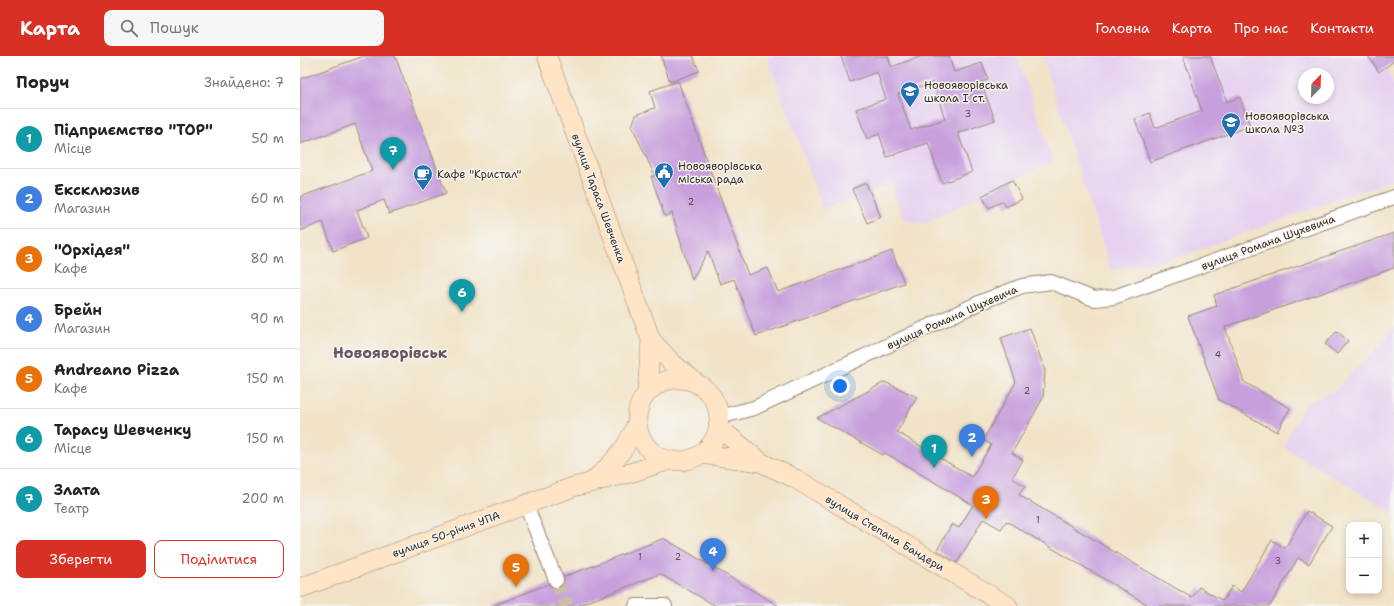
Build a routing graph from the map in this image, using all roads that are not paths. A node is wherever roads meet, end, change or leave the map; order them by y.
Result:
1 (547, 56) edge
2 (1394, 197) edge
3 (651, 340) junction
4 (696, 383) junction
5 (647, 392) junction
6 (637, 422) junction
7 (719, 422) junction
8 (701, 454) junction
9 (670, 460) junction
10 (762, 463) junction
11 (592, 482) junction
12 (526, 505) junction
13 (556, 580) tunnel mouth
14 (300, 588) edge
15 (636, 606) edge
16 (665, 606) edge
17 (1008, 606) edge

1 - 3 street, вулиця Тараса Шевченка
2 - 7 street, вулиця Романа Шухевича
3 - 4 street, вулиця Тараса Шевченка
3 - 5 street, вулиця Тараса Шевченка
4 - 5 street
4 - 7 street
5 - 6 street
6 - 9 street
6 - 11 street, вулиця 50-річчя УПА
7 - 8 street
7 - 10 street, вулиця Степана Бандери
8 - 9 street
8 - 10 street, вулиця Степана Бандери
9 - 11 street, вулиця 50-річчя УПА
10 - 17 street, вулиця Степана Бандери
11 - 12 street, вулиця 50-річчя УПА
12 - 13 street
12 - 14 street, вулиця 50-річчя УПА
15 - 16 street

